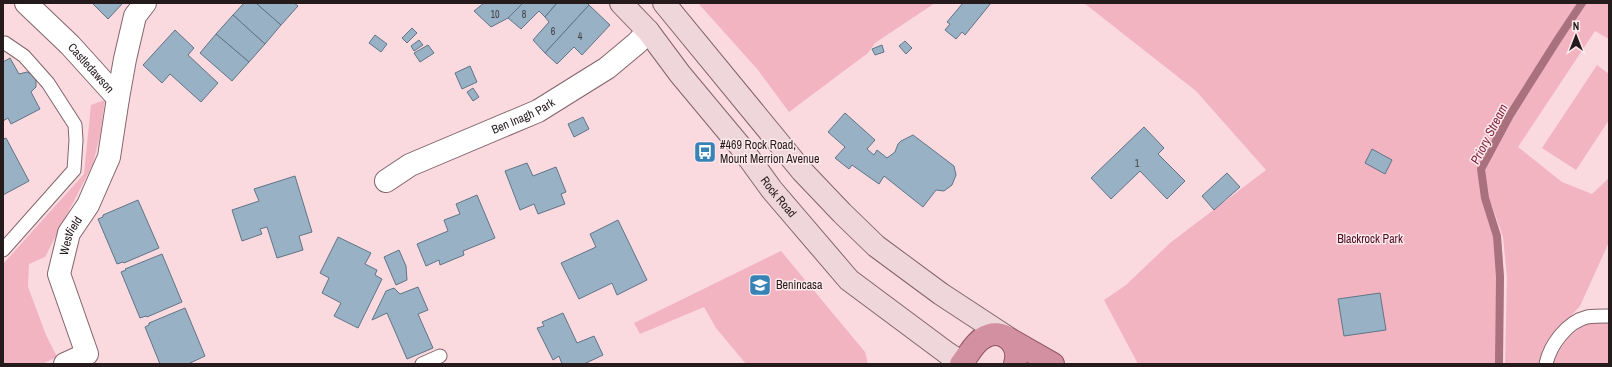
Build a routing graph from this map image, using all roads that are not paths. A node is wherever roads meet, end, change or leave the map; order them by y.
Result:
1 (26, 3) edge
2 (145, 3) edge
3 (621, 3) edge
4 (664, 3) edge
5 (648, 31) junction
6 (3, 44) edge
7 (118, 98) junction
8 (386, 181) dead end
9 (3, 250) edge
10 (1609, 316) edge
11 (1005, 336) junction
12 (440, 356) dead end
13 (65, 364) edge
14 (422, 364) edge
15 (963, 364) edge
16 (1015, 364) edge
17 (1053, 364) edge
18 (1546, 364) edge

1 - 7 street, Castledawson
2 - 7 street, Castledawson
3 - 5 main road, Rock Road
4 - 11 main road
5 - 8 street, Ben Inagh Park
5 - 15 main road, Rock Road
6 - 9 lane
7 - 13 street, Westfield
10 - 18 lane
11 - 15 highway
11 - 16 highway
11 - 17 highway
12 - 14 lane

